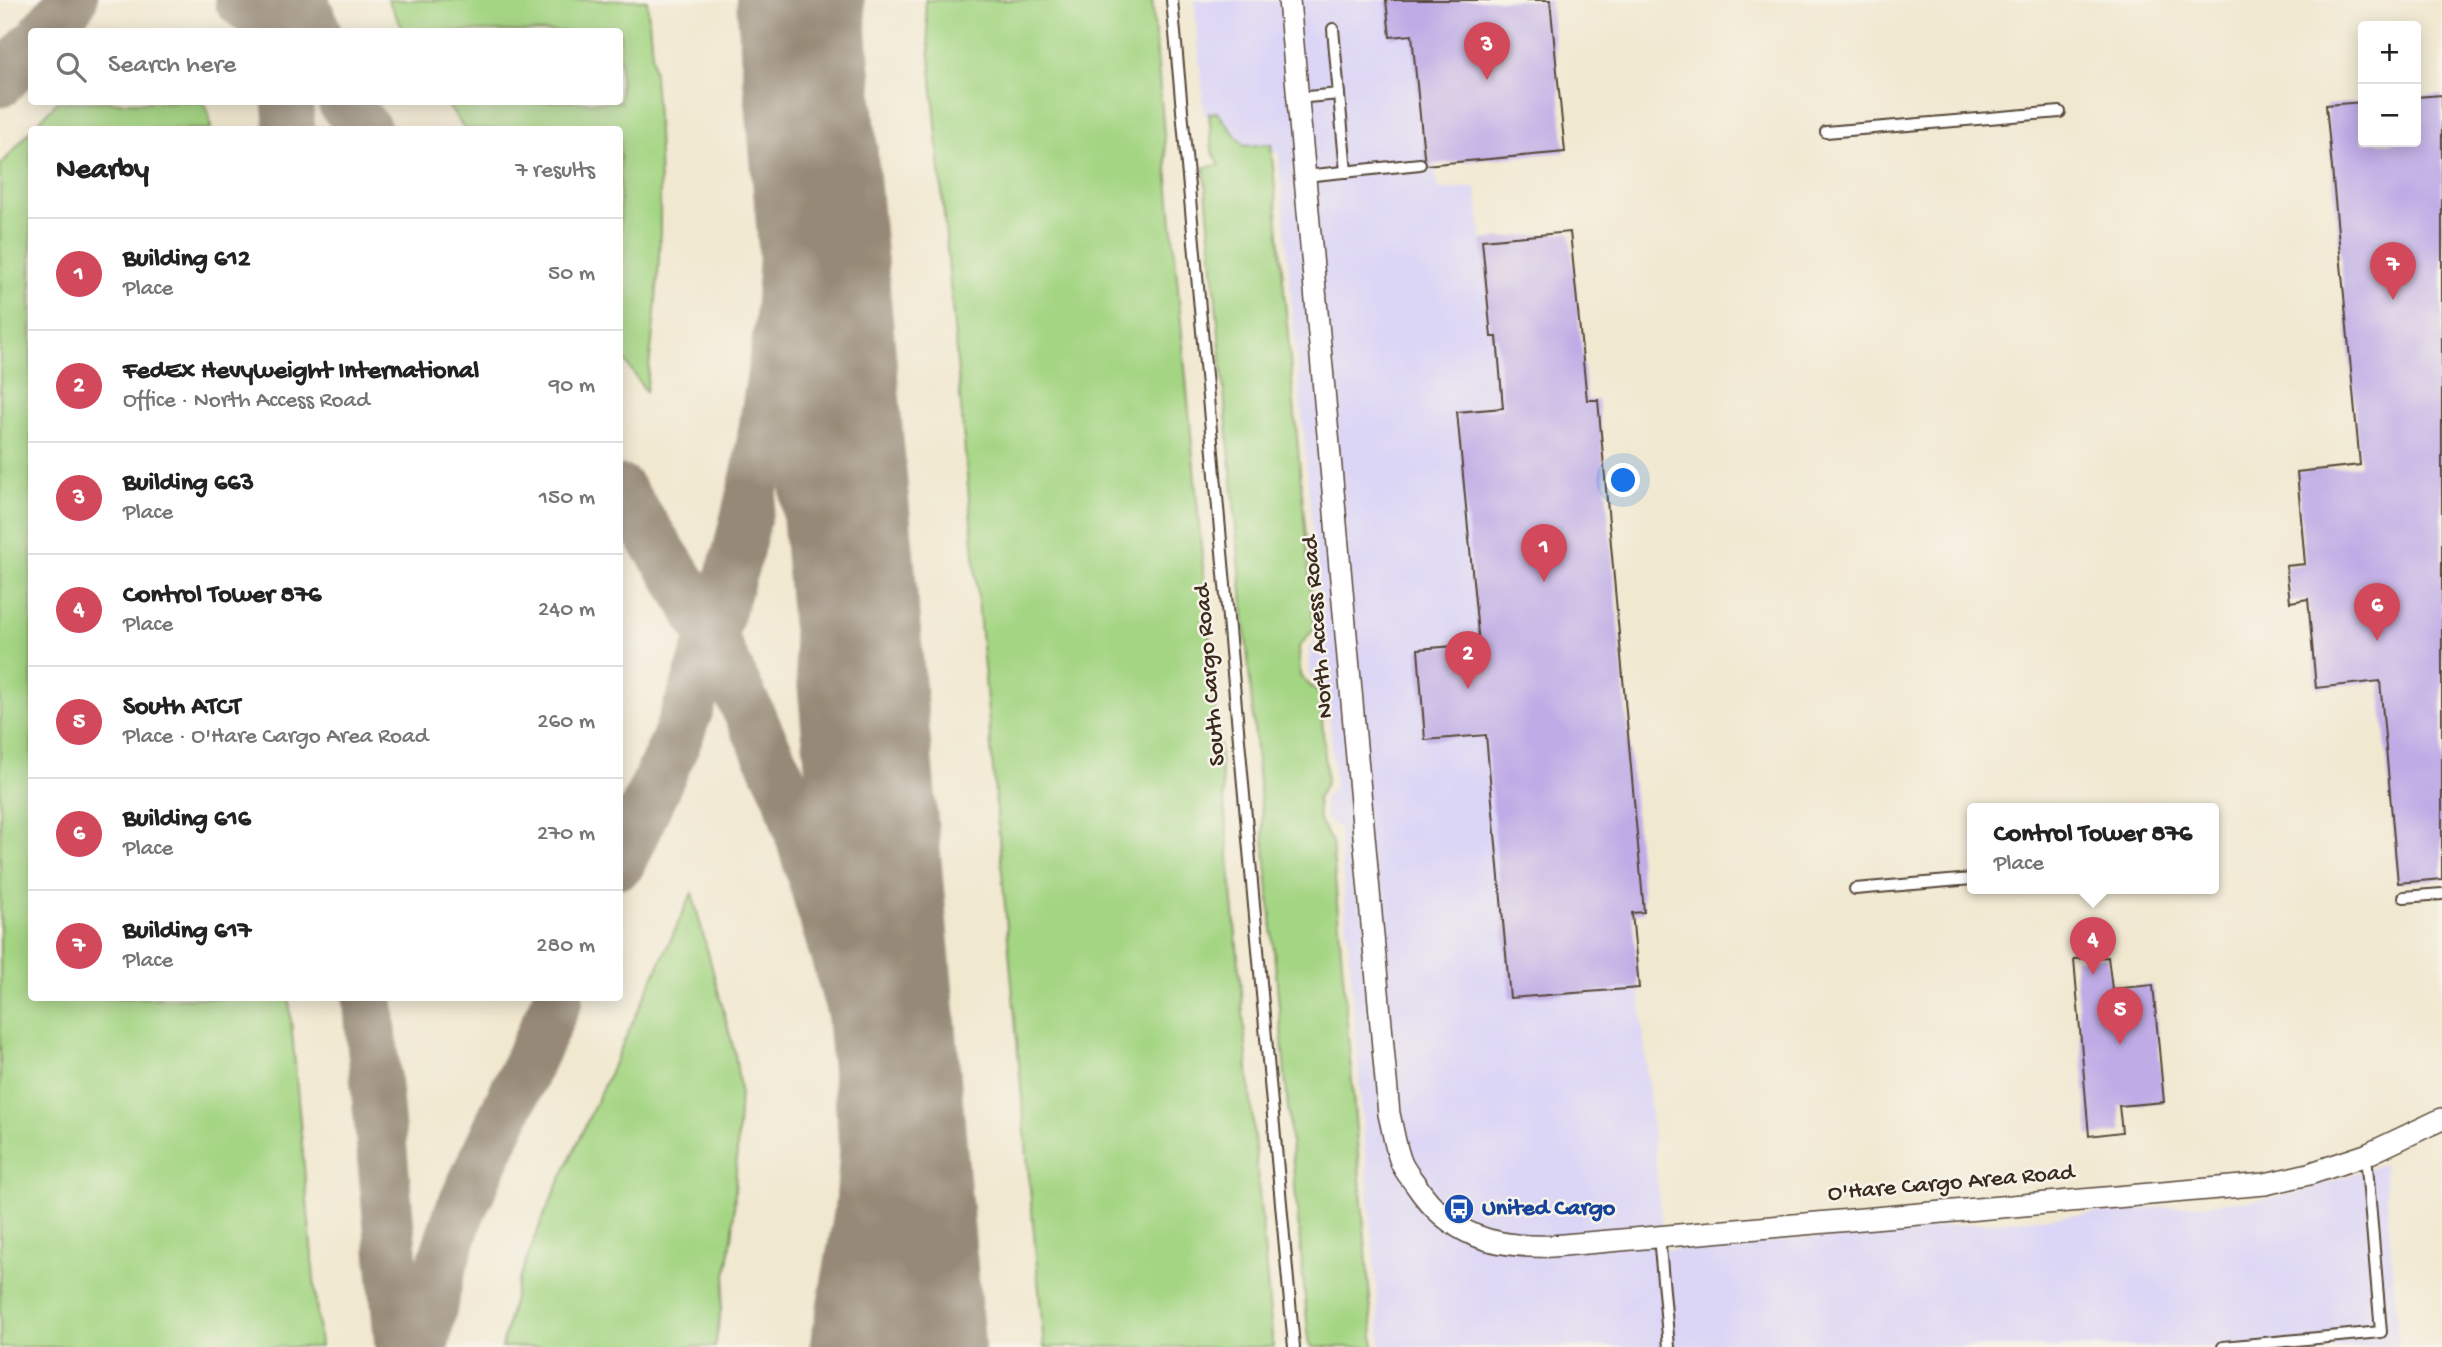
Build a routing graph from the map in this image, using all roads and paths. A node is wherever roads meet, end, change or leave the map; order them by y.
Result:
1 (1172, 0) edge
2 (1289, 0) edge
3 (1333, 29) dead end
4 (1339, 94) junction
5 (1297, 98) junction
6 (2060, 112) dead end
7 (1826, 132) dead end
8 (1420, 164) dead end
9 (1346, 172) junction
10 (1305, 176) junction
11 (1967, 879) edge
12 (1855, 889) dead end
13 (2442, 894) edge
14 (2404, 897) dead end
15 (2442, 1119) edge
16 (2366, 1155) junction
17 (1456, 1226) joint
18 (1659, 1236) junction
19 (1294, 1347) edge
20 (1669, 1347) edge
21 (2223, 1347) edge

1 - 19 lane, South Cargo Road
2 - 5 street, North Access Road
3 - 4 lane
4 - 5 lane
4 - 9 lane
5 - 10 street, North Access Road
6 - 7 lane
8 - 9 lane
9 - 10 lane
10 - 17 street, North Access Road
11 - 12 lane
13 - 14 lane
15 - 16 street, O'Hare Cargo Area Road
16 - 18 street, O'Hare Cargo Area Road
16 - 21 lane
17 - 18 street, O'Hare Cargo Area Road
18 - 20 lane

